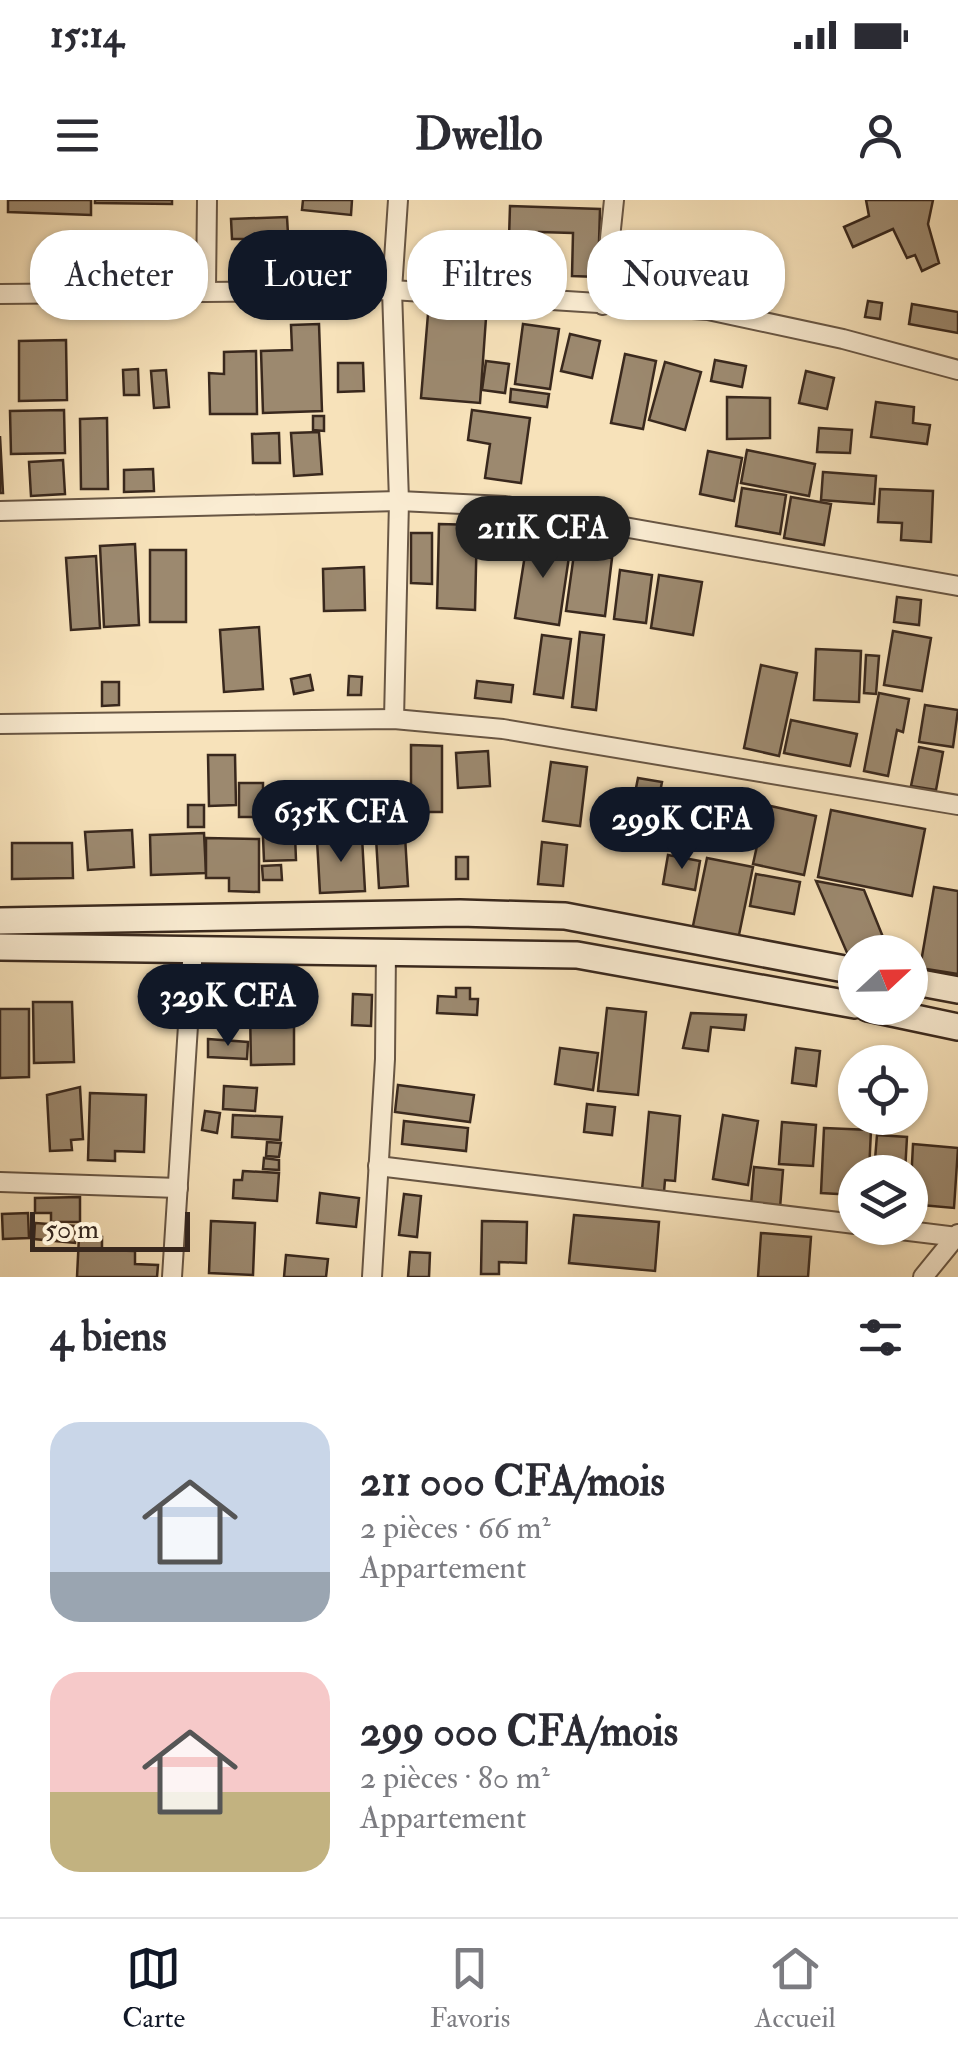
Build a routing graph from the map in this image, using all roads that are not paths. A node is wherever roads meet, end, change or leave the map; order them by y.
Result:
1 (207, 200) edge
2 (398, 200) edge
3 (614, 200) edge
4 (207, 230) edge
5 (611, 230) edge
6 (208, 289) edge
7 (392, 290) junction
8 (30, 293) edge
9 (0, 294) edge
10 (587, 305) edge
11 (756, 320) edge
12 (958, 370) edge
13 (399, 502) junction
14 (0, 510) edge
15 (958, 586) edge
16 (394, 719) junction
17 (0, 724) edge
18 (958, 806) edge
19 (0, 920) edge
20 (0, 947) edge
21 (193, 948) junction
22 (386, 950) junction
23 (838, 968) edge
24 (928, 984) edge
25 (958, 990) edge
26 (838, 1002) edge
27 (928, 1021) edge
28 (958, 1028) edge
29 (378, 1166) junction
30 (0, 1182) edge
31 (178, 1188) junction
32 (838, 1222) edge
33 (928, 1232) edge
34 (957, 1235) edge
35 (172, 1277) edge
36 (372, 1277) edge
37 (923, 1277) edge

1 - 4 street
2 - 7 street
3 - 5 street
6 - 7 street
7 - 10 street
7 - 13 street
8 - 9 street
11 - 12 street
13 - 14 street
13 - 15 street
13 - 16 street
16 - 17 street
16 - 18 street
19 - 23 street
20 - 21 street
21 - 22 street
21 - 31 street
22 - 26 street
22 - 29 street
24 - 25 street
27 - 28 street
29 - 32 street
29 - 36 street
30 - 31 street
31 - 35 street
33 - 34 street
34 - 37 street

